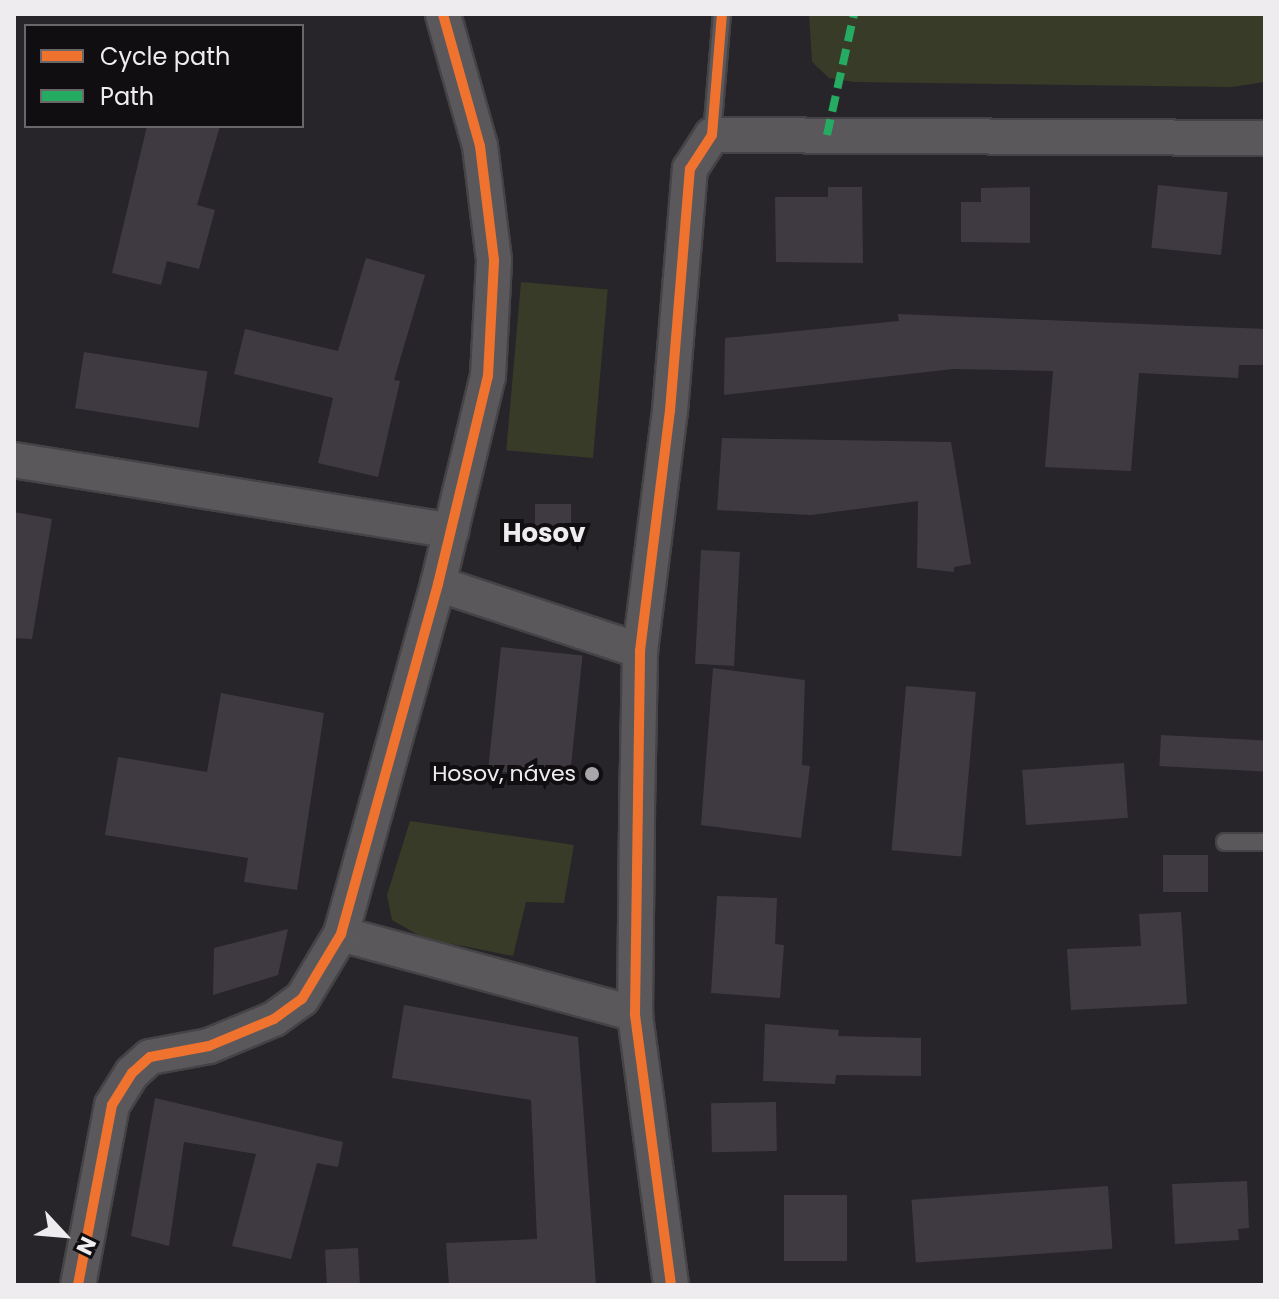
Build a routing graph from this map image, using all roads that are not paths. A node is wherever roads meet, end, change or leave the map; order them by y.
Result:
1 (443, 14) edge
2 (722, 14) edge
3 (712, 135) junction
4 (1265, 138) edge
5 (14, 460) edge
6 (451, 531) junction
7 (438, 584) junction
8 (640, 651) junction
9 (1225, 842) dead end
10 (1265, 842) edge
11 (341, 934) junction
12 (635, 1014) junction
13 (78, 1285) edge
14 (671, 1285) edge

1 - 6 street
2 - 3 lane
3 - 4 street
3 - 8 street
5 - 6 street
6 - 7 street
7 - 8 street
7 - 11 street
8 - 12 street
9 - 10 lane
11 - 12 street
11 - 13 street
12 - 14 street

